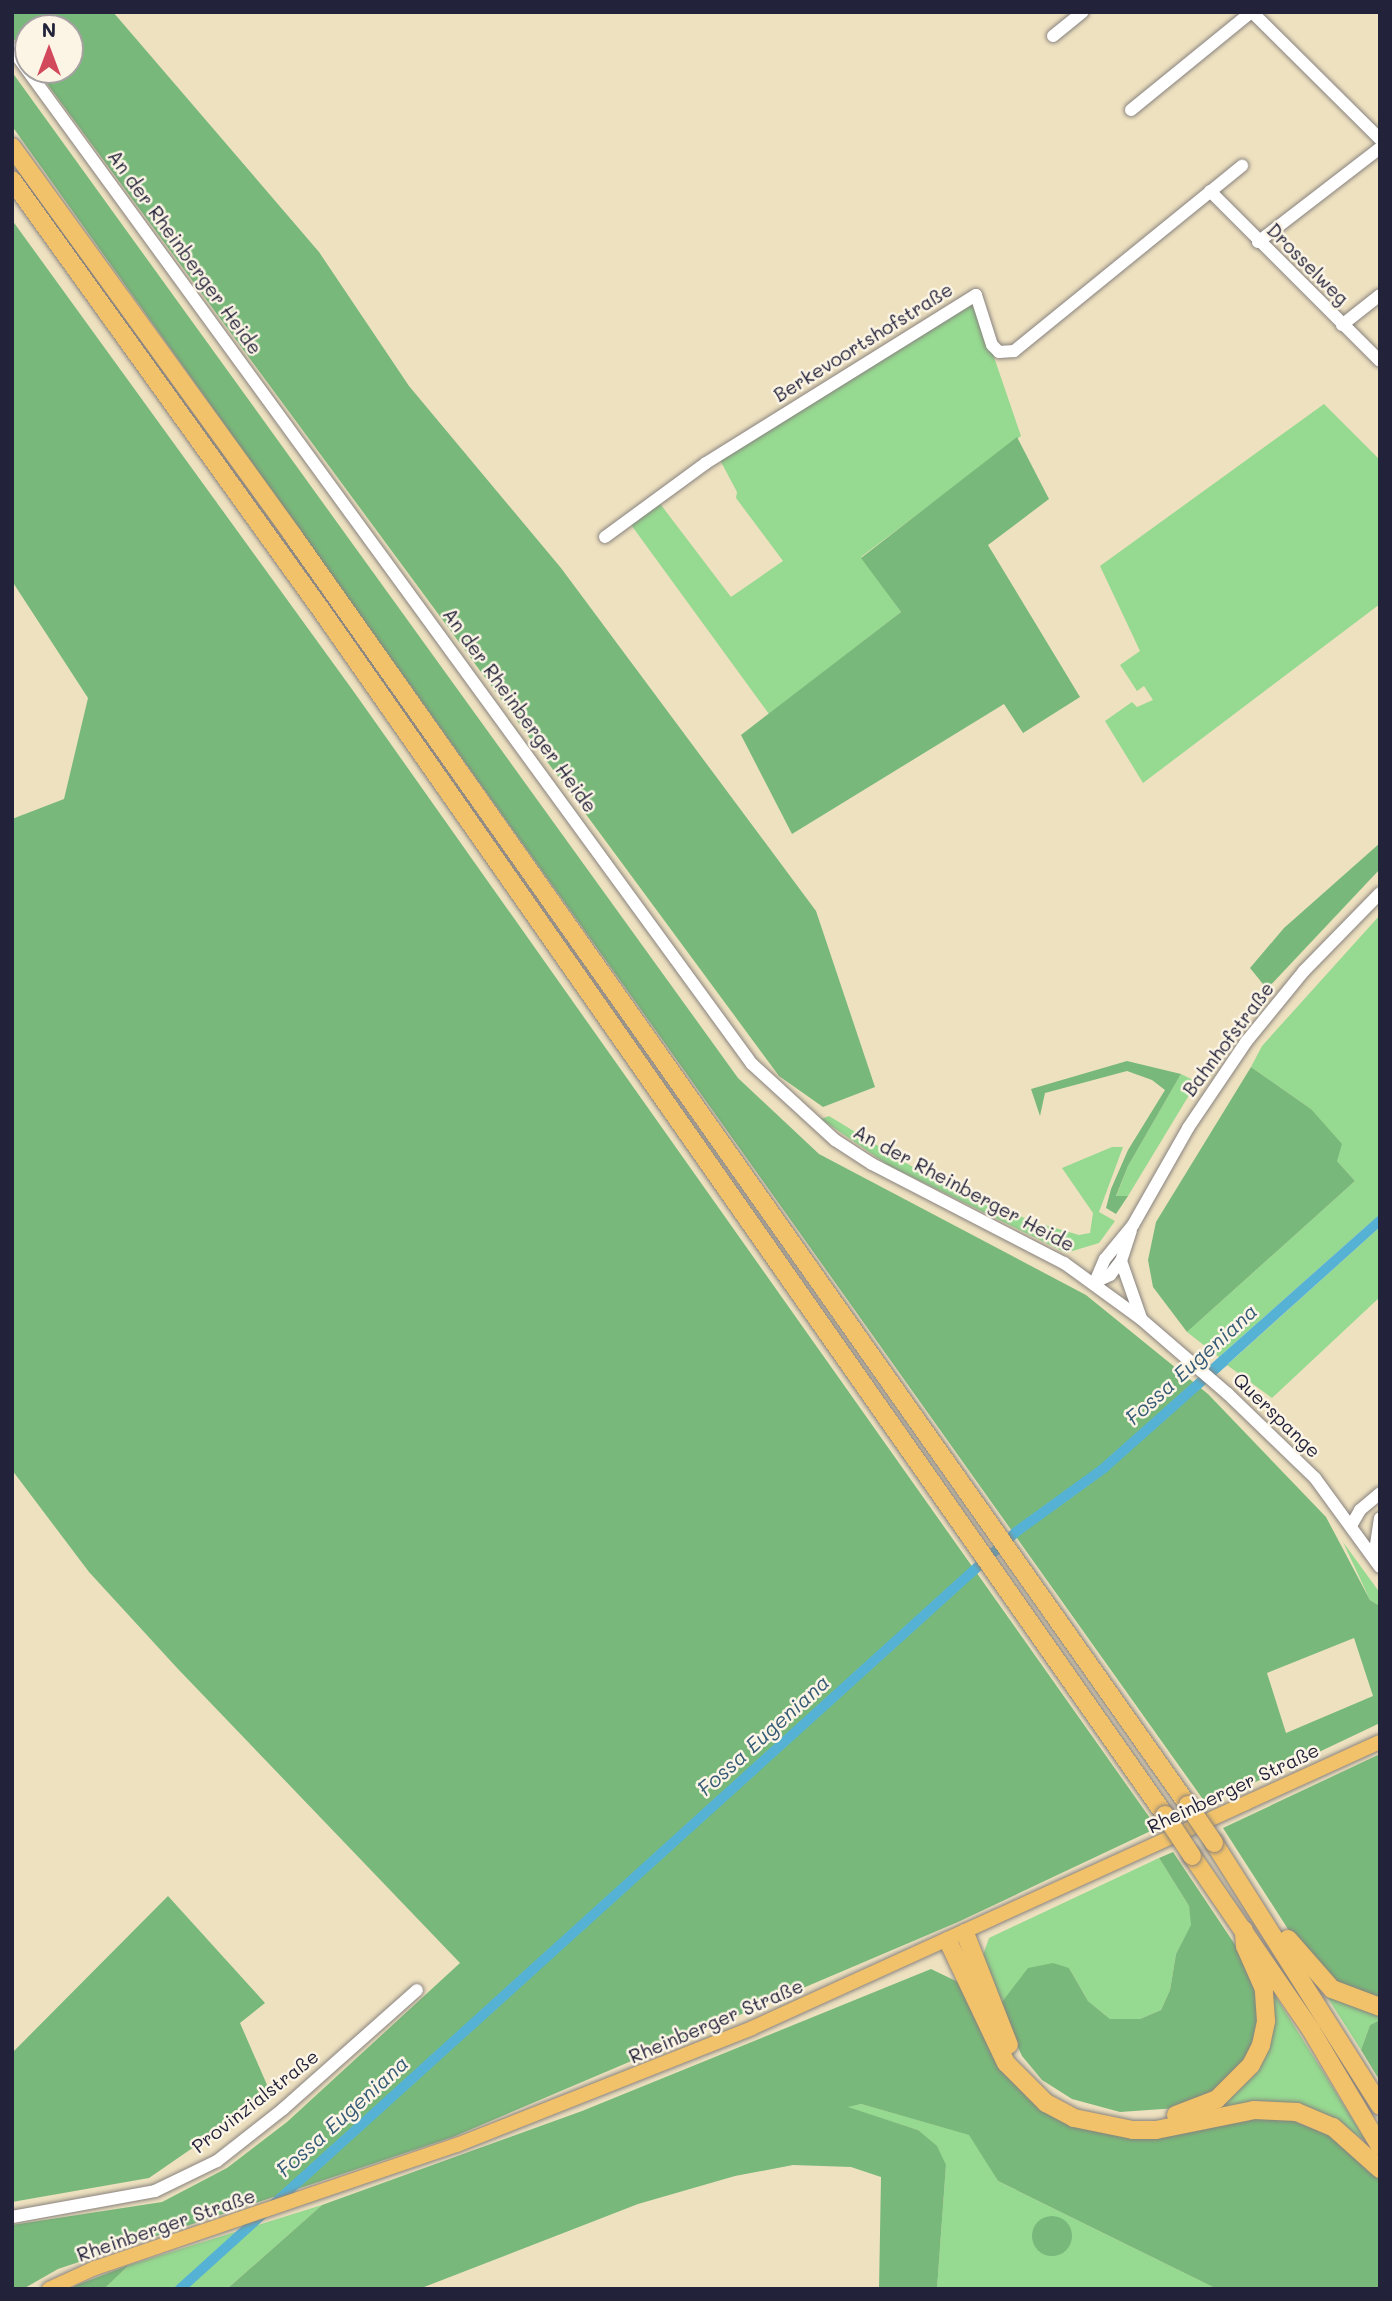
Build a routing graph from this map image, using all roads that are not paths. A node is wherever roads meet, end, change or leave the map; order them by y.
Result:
1 (1083, 12) edge
2 (1252, 12) edge
3 (1053, 36) dead end
4 (12, 49) edge
5 (1131, 110) dead end
6 (1380, 139) edge
7 (12, 147) edge
8 (1380, 148) edge
9 (1242, 166) dead end
10 (12, 180) edge
11 (1210, 191) junction
12 (1258, 242) junction
13 (1380, 295) edge
14 (1342, 325) junction
15 (1380, 361) edge
16 (605, 537) dead end
17 (1380, 893) edge
18 (1133, 1225) junction
19 (1121, 1261) junction
20 (1095, 1282) junction
21 (1141, 1319) junction
22 (1380, 1493) edge
23 (1380, 1511) edge
24 (1380, 1518) edge
25 (1352, 1524) junction
26 (1377, 1562) edge
27 (1380, 1742) edge
28 (1245, 1891) junction
29 (1244, 1930) junction
30 (965, 1933) junction
31 (948, 1941) junction
32 (417, 1990) dead end
33 (1380, 2007) edge
34 (1380, 2106) edge
35 (1380, 2146) edge
36 (1380, 2169) edge
37 (12, 2217) edge
38 (49, 2289) edge

1 - 3 street
2 - 5 street
2 - 6 street
4 - 20 street, An der Rheinberger Heide
7 - 28 highway, bridge
8 - 12 street
9 - 11 street, Berkevoortshofstraße
10 - 29 highway, bridge
11 - 12 street, Drosselweg
11 - 16 street, Berkevoortshofstraße
12 - 14 street, Drosselweg
13 - 14 street
14 - 15 street, Drosselweg
17 - 18 street, Bahnhofstraße
18 - 19 street, Bahnhofstraße
18 - 20 street, Bahnhofstraße
19 - 20 street
19 - 21 street
20 - 21 street, Querspange
21 - 25 street, Querspange
22 - 25 street
23 - 25 street
24 - 26 street
25 - 26 street, Querspange
27 - 30 main road, Rheinberger Straße
28 - 33 highway
28 - 34 highway
29 - 30 highway
29 - 35 highway
30 - 31 main road, Rheinberger Straße
31 - 36 highway
31 - 38 main road, Rheinberger Straße
32 - 37 street, Provinzialstraße

